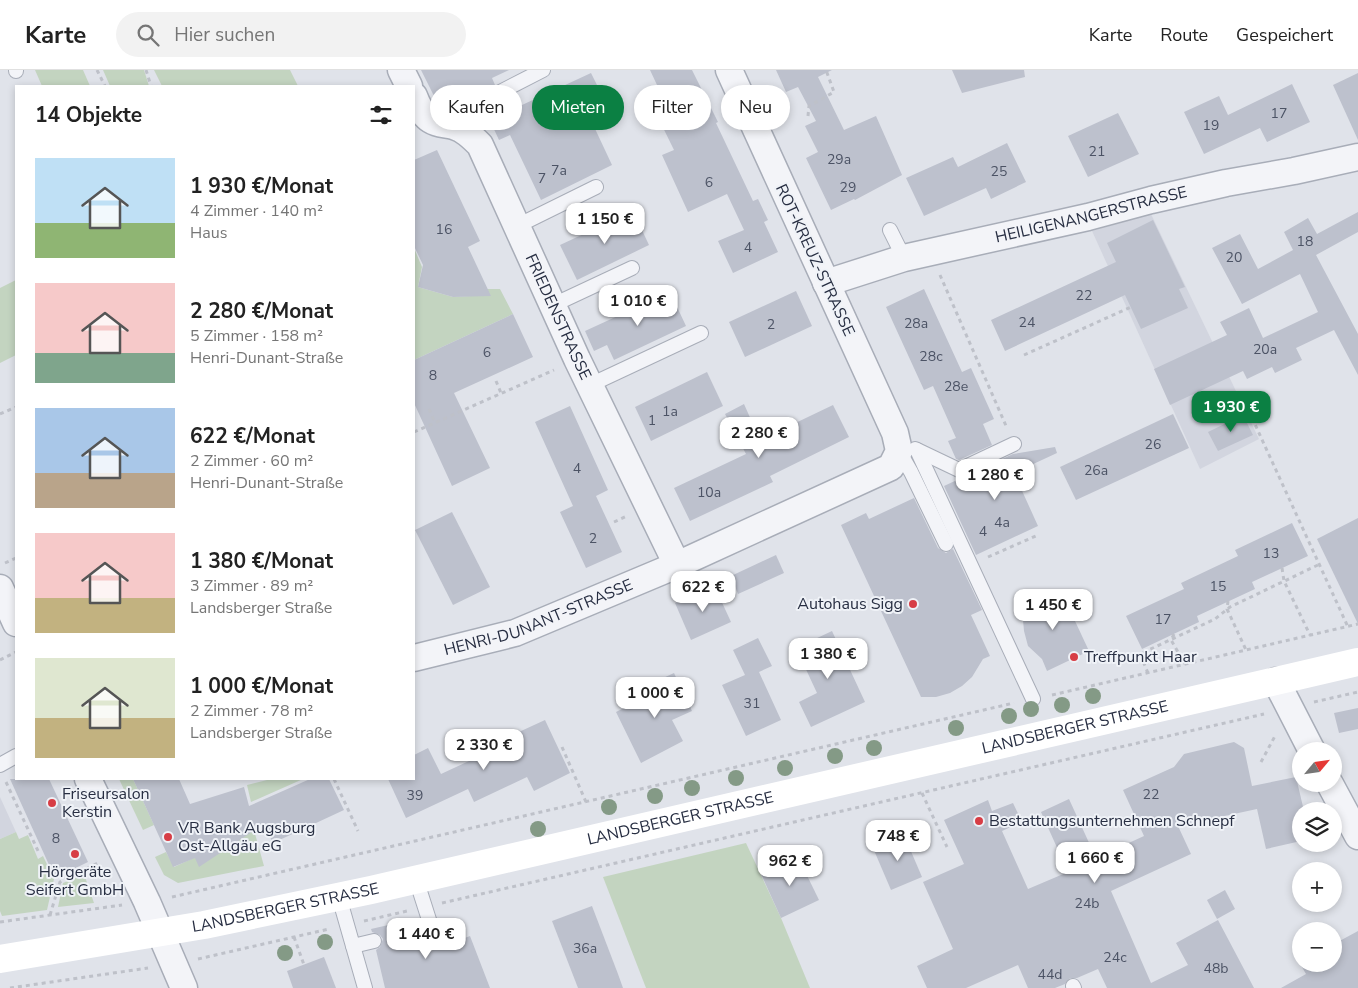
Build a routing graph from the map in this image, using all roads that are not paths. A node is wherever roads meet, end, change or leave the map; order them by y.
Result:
1 (401, 70) edge
2 (543, 70) edge
3 (729, 70) edge
4 (408, 85) edge
5 (514, 85) edge
6 (415, 98) edge
7 (430, 120) edge
8 (462, 130) edge
9 (1358, 157) edge
10 (596, 187) dead end
11 (517, 226) junction
12 (890, 230) dead end
13 (904, 258) junction
14 (632, 268) dead end
15 (826, 283) junction
16 (553, 305) junction
17 (701, 333) dead end
18 (590, 385) junction
19 (1014, 444) road end
20 (904, 447) junction
21 (946, 544) dead end
22 (676, 565) junction
23 (0, 588) edge
24 (15, 621) edge
25 (415, 658) edge
26 (1358, 662) edge
27 (1276, 681) junction
28 (1033, 699) road end
29 (1307, 742) edge
30 (15, 757) edge
31 (2, 770) edge
32 (88, 780) edge
33 (1334, 792) edge
34 (1358, 836) edge
35 (416, 879) junction
36 (339, 896) junction
37 (426, 927) dead end
38 (160, 932) junction
39 (374, 941) dead end
40 (353, 946) junction
41 (0, 959) edge
42 (184, 988) edge
43 (366, 988) edge

1 - 4 street
2 - 5 lane
3 - 15 street, ROT-KREUZ-STRASSE
6 - 7 street, FRIEDENSTRASSE
8 - 11 street, FRIEDENSTRASSE
9 - 13 street, HEILIGENANGERSTRASSE
10 - 11 lane
11 - 16 street, FRIEDENSTRASSE
12 - 13 lane
13 - 15 street, HEILIGENANGERSTRASSE
14 - 16 lane
15 - 20 street, ROT-KREUZ-STRASSE
16 - 18 street, FRIEDENSTRASSE
17 - 18 lane
18 - 22 street, FRIEDENSTRASSE
19 - 20 lane
20 - 21 lane
20 - 22 street, HENRI-DUNANT-STRASSE
20 - 28 lane
22 - 25 street, HENRI-DUNANT-STRASSE
23 - 24 street
26 - 27 main road, LANDSBERGER STRASSE
27 - 29 street
27 - 35 main road, LANDSBERGER STRASSE
30 - 31 lane
32 - 38 street
33 - 34 street
35 - 36 main road, LANDSBERGER STRASSE
35 - 37 lane
36 - 38 main road, LANDSBERGER STRASSE
36 - 40 lane
38 - 41 main road, LANDSBERGER STRASSE
38 - 42 street
39 - 40 lane
40 - 43 lane

